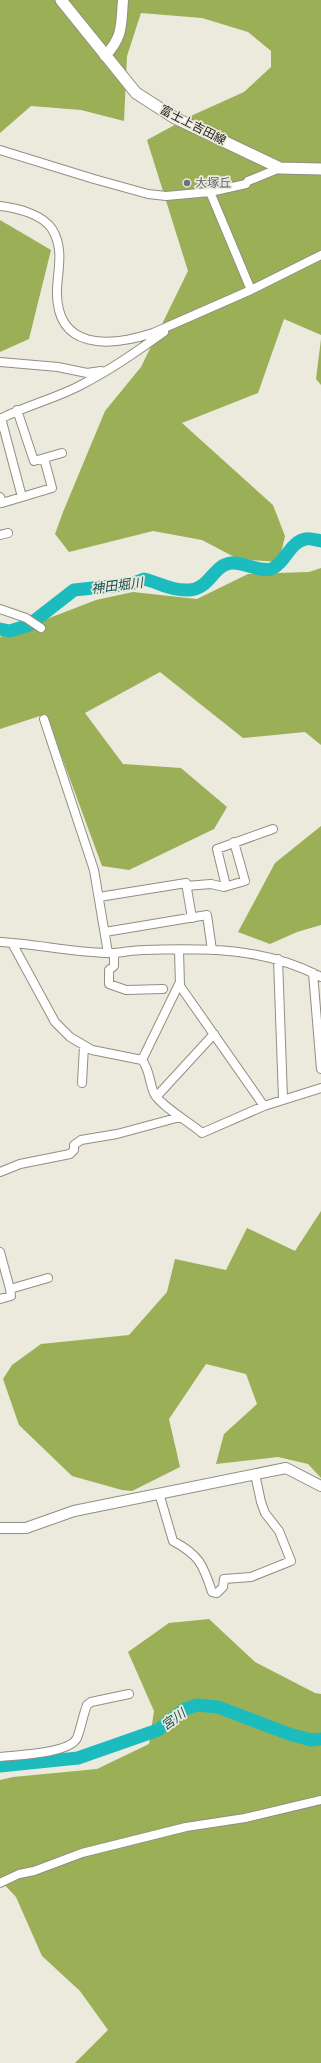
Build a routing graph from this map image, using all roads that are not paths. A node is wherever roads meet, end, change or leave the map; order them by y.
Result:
1 (61, 0) edge
2 (123, 0) edge
3 (105, 56) junction
4 (0, 150) edge
5 (280, 168) junction
6 (321, 169) edge
7 (210, 192) junction
8 (0, 206) edge
9 (321, 255) edge
10 (251, 290) junction
11 (179, 321) junction
12 (0, 362) edge
13 (105, 370) junction
14 (17, 410) junction
15 (0, 418) edge
16 (62, 453) dead end
17 (44, 458) junction
18 (0, 497) edge
19 (22, 497) junction
20 (0, 609) edge
21 (41, 628) dead end
22 (44, 719) dead end
23 (273, 829) dead end
24 (234, 842) junction
25 (186, 886) junction
26 (226, 886) junction
27 (99, 897) junction
28 (192, 918) junction
29 (105, 932) junction
30 (0, 942) edge
31 (12, 943) junction
32 (179, 950) junction
33 (212, 950) junction
34 (111, 953) junction
35 (278, 959) junction
36 (313, 973) junction
37 (321, 977) edge
38 (179, 984) junction
39 (163, 989) dead end
40 (214, 1034) junction
41 (84, 1046) junction
42 (142, 1060) junction
43 (321, 1069) edge
44 (82, 1083) dead end
45 (321, 1088) edge
46 (157, 1096) junction
47 (283, 1099) junction
48 (264, 1106) junction
49 (180, 1118) junction
50 (0, 1172) edge
51 (0, 1252) edge
52 (48, 1278) dead end
53 (10, 1289) junction
54 (0, 1299) edge
55 (255, 1474) junction
56 (321, 1486) edge
57 (159, 1494) junction
58 (0, 1528) edge
59 (129, 1694) dead end
60 (0, 1757) edge
61 (321, 1800) edge
62 (0, 1883) edge

1 - 3 main road, 富士上吉田線
2 - 3 street
3 - 5 main road, 富士上吉田線
4 - 7 street
5 - 6 main road, 富士上吉田線
5 - 7 street
7 - 10 street
8 - 11 street
9 - 10 street
10 - 11 street
11 - 13 street
12 - 13 street
13 - 14 street
14 - 15 street
14 - 17 street
15 - 19 street
16 - 17 street
17 - 19 street
18 - 19 street
20 - 21 street
22 - 27 street
23 - 24 street
24 - 26 street
24 - 26 street
25 - 26 street
25 - 27 street
25 - 28 street
27 - 29 street
28 - 29 street
28 - 33 street
29 - 34 street
30 - 31 street
31 - 34 street
31 - 41 street
32 - 33 street
32 - 34 street
32 - 38 street
33 - 35 street
34 - 39 street
35 - 36 street
35 - 47 street
36 - 37 street
36 - 43 street
38 - 40 street
38 - 42 street
40 - 46 street
40 - 48 street
41 - 42 street
41 - 44 street
42 - 46 street
45 - 47 street
46 - 49 street
47 - 48 street
48 - 49 street
49 - 50 street
51 - 53 street
52 - 53 street
53 - 54 street
55 - 56 street
55 - 57 street
55 - 57 street
57 - 58 street
59 - 60 street
61 - 62 street

